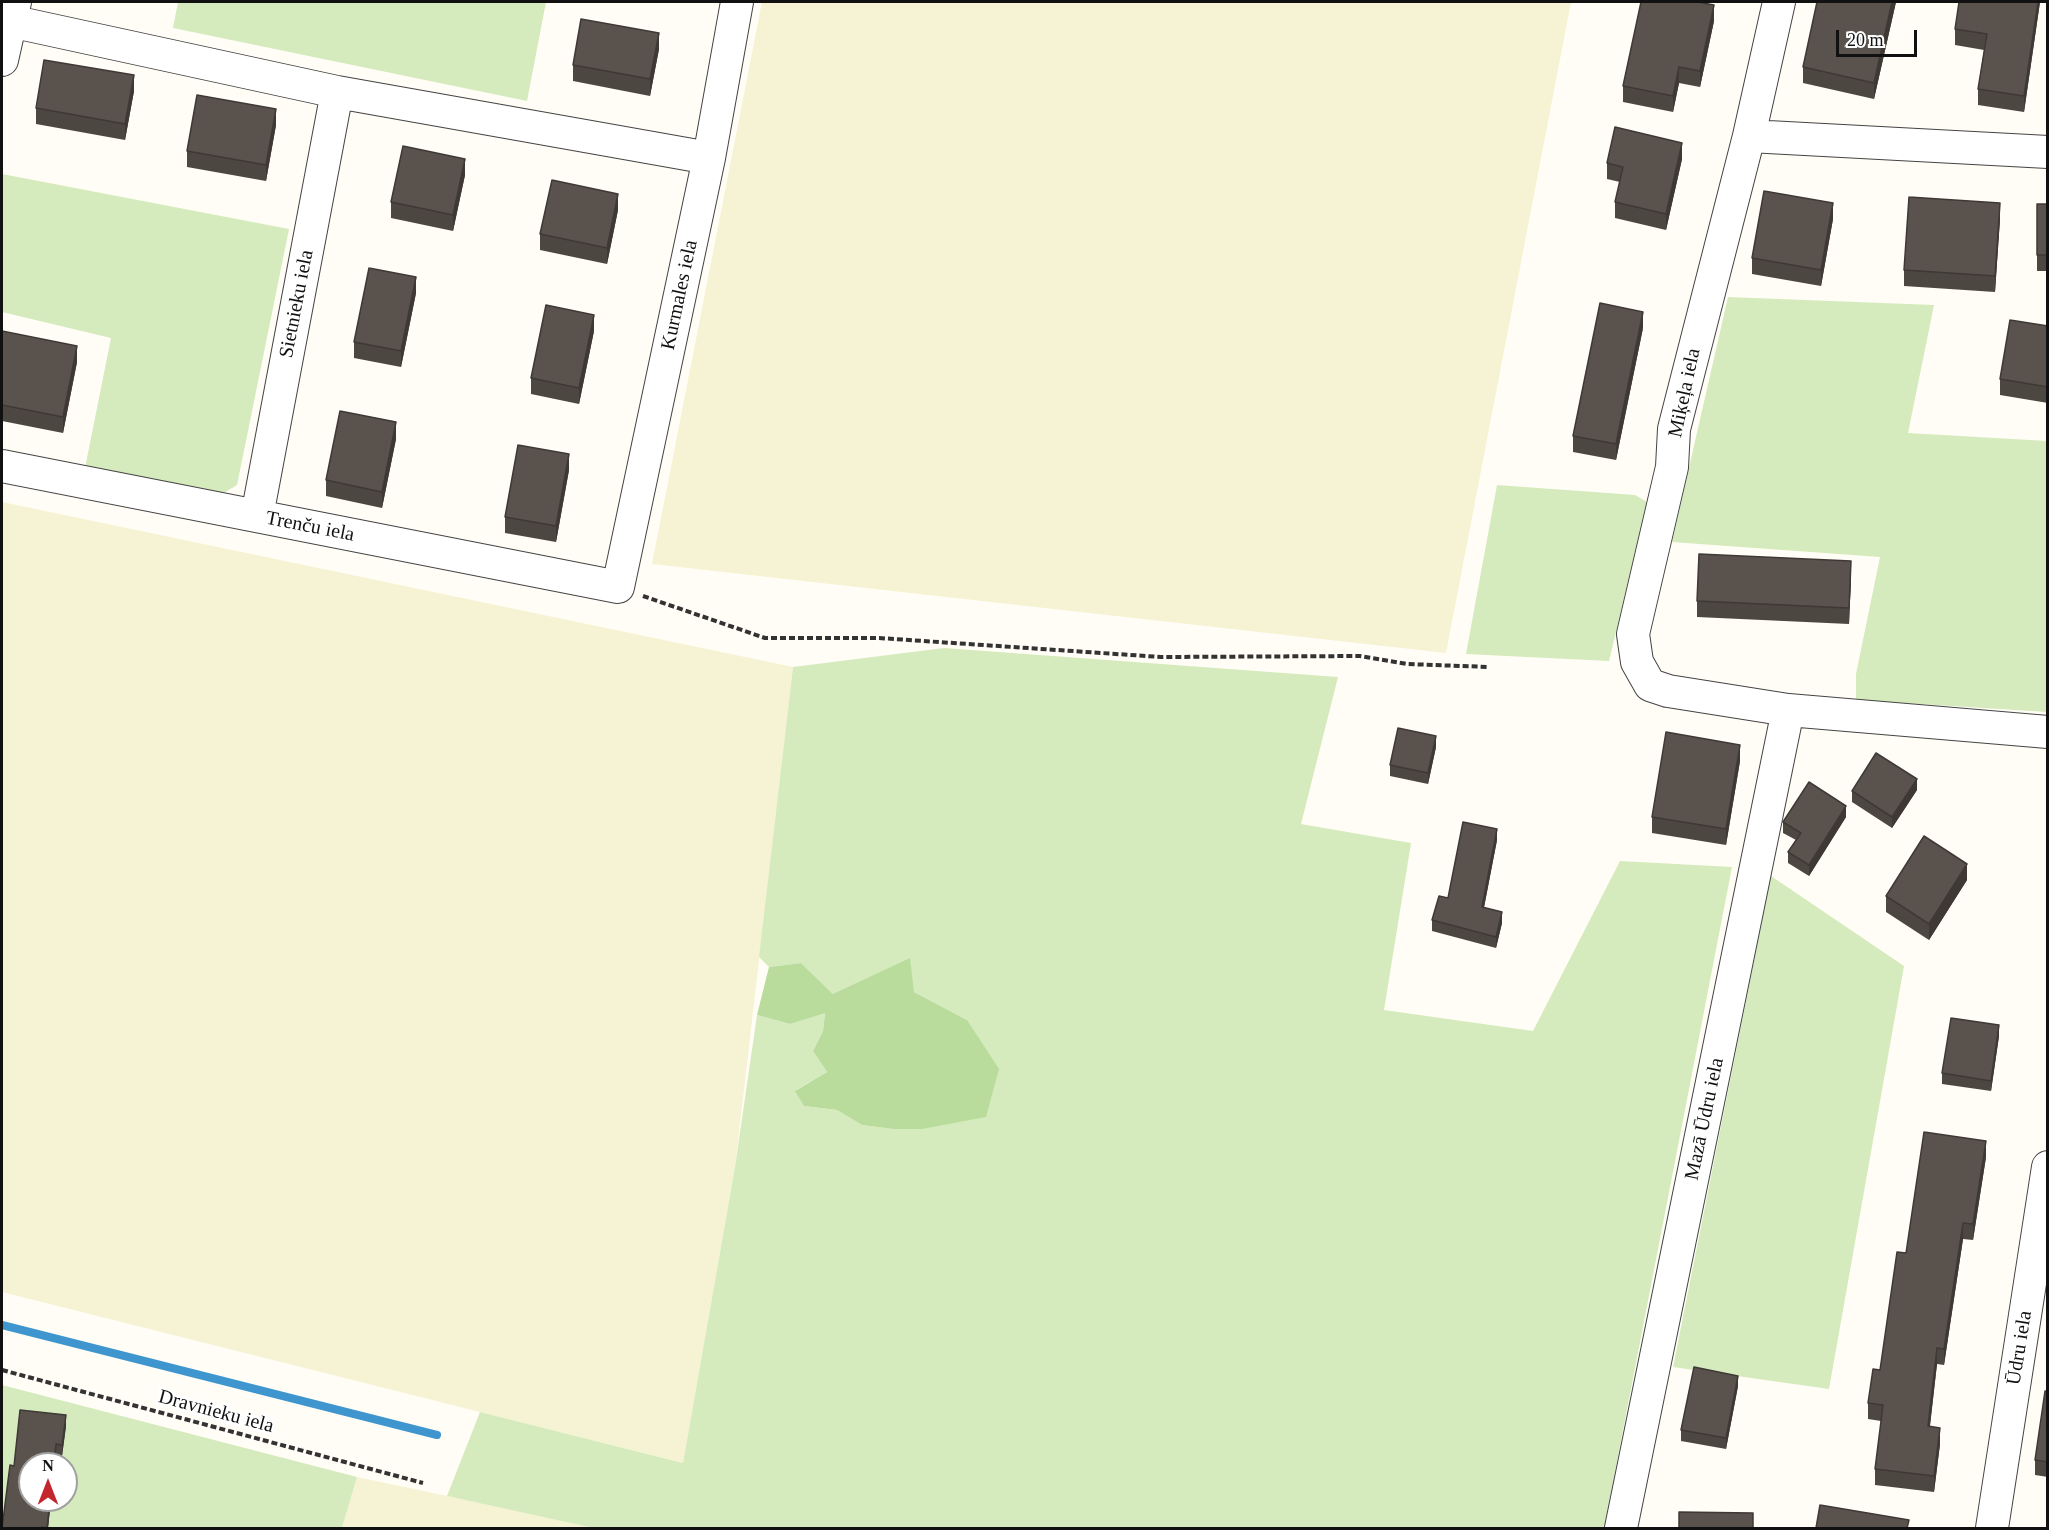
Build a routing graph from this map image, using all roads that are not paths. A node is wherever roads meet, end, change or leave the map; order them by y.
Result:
1 (737, 2) edge
2 (1779, 2) edge
3 (13, 11) edge
4 (2, 60) edge
5 (337, 92) junction
6 (1749, 136) junction
7 (2048, 152) edge
8 (709, 158) junction
9 (2, 466) edge
10 (257, 516) junction
11 (618, 587) joint
12 (1788, 710) junction
13 (2048, 732) edge
14 (2048, 1167) edge
15 (1621, 1528) edge
16 (1992, 1528) edge

1 - 8 street, Kurmales iela
2 - 6 street, Miķeļa iela
3 - 4 street
3 - 5 street
5 - 8 street
5 - 10 street, Sietnieku iela
6 - 7 street
6 - 12 street, Miķeļa iela
8 - 11 street, Kurmales iela
9 - 10 street, Trenču iela
10 - 11 street, Trenču iela
12 - 13 street
12 - 15 street, Mazā Ūdru iela
14 - 16 street, Ūdru iela

